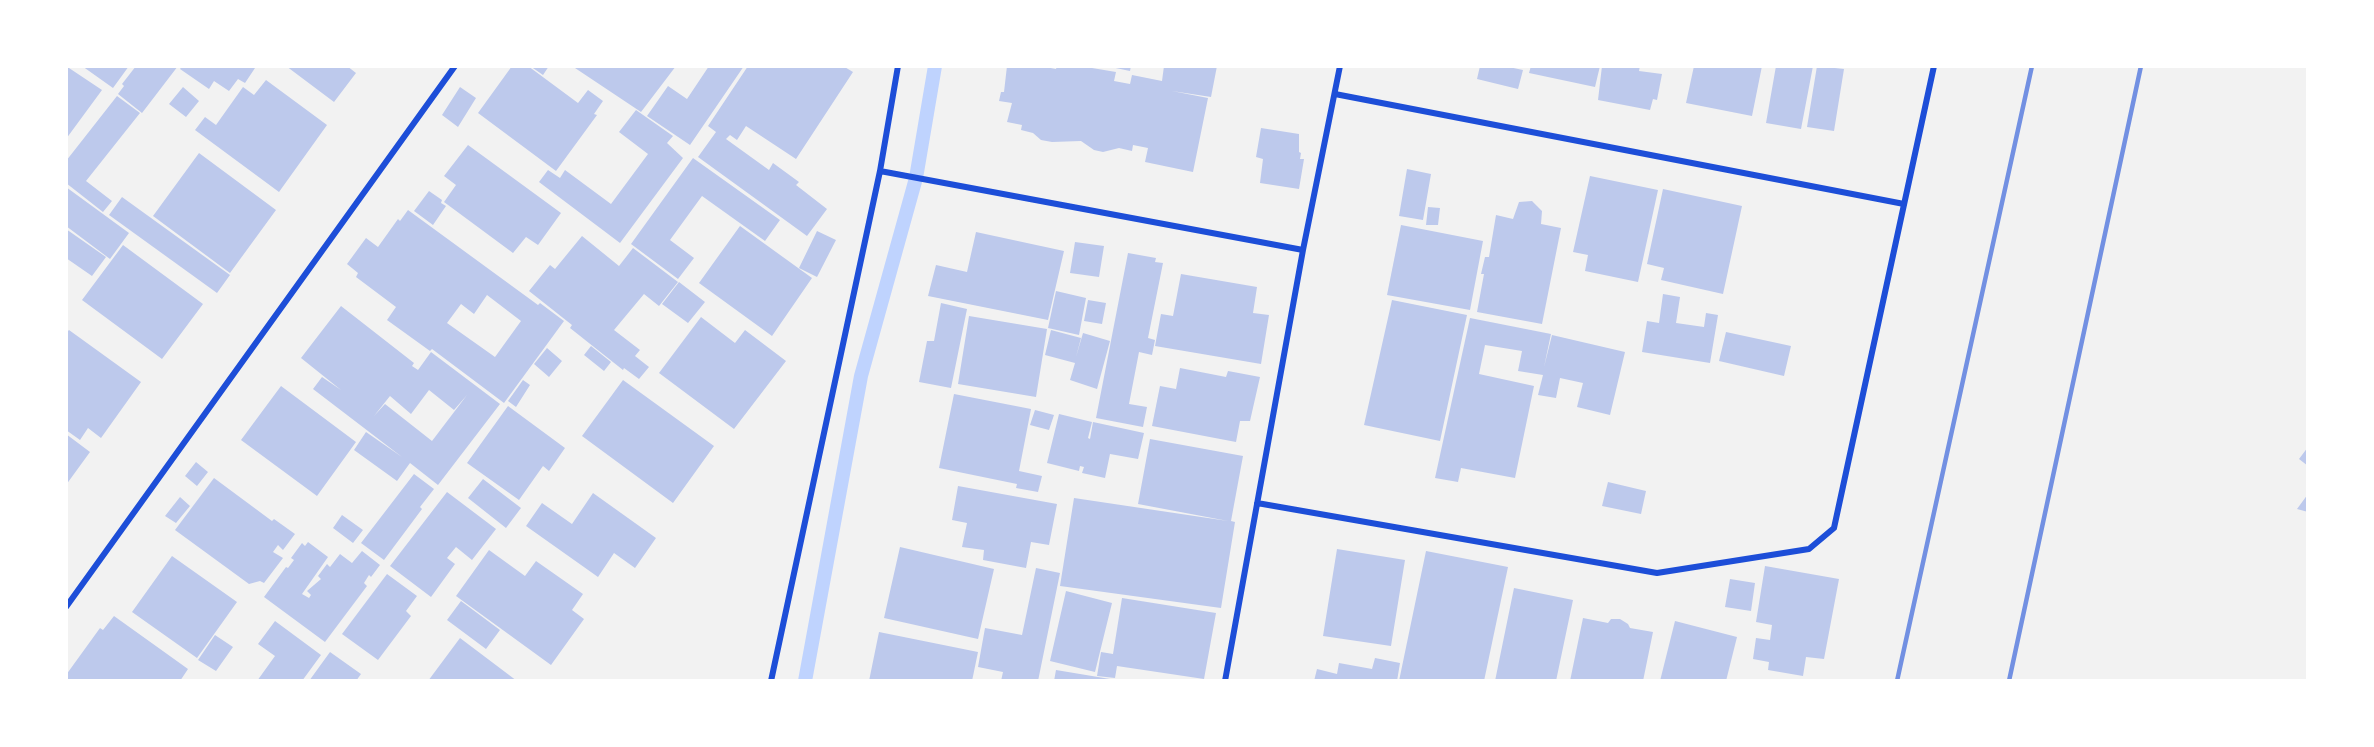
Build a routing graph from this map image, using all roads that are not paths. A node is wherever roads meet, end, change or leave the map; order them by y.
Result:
1 (455, 66) edge
2 (898, 66) edge
3 (1340, 66) edge
4 (1934, 66) edge
5 (1335, 94) junction
6 (880, 171) junction
7 (1904, 204) junction
8 (1303, 250) junction
9 (1257, 503) junction
10 (66, 607) edge
11 (771, 681) edge
12 (1225, 681) edge

1 - 10 street
2 - 6 street
3 - 5 street
4 - 7 street
5 - 7 street
5 - 8 street
6 - 8 street
6 - 11 street
7 - 9 street
8 - 9 street
9 - 12 street

